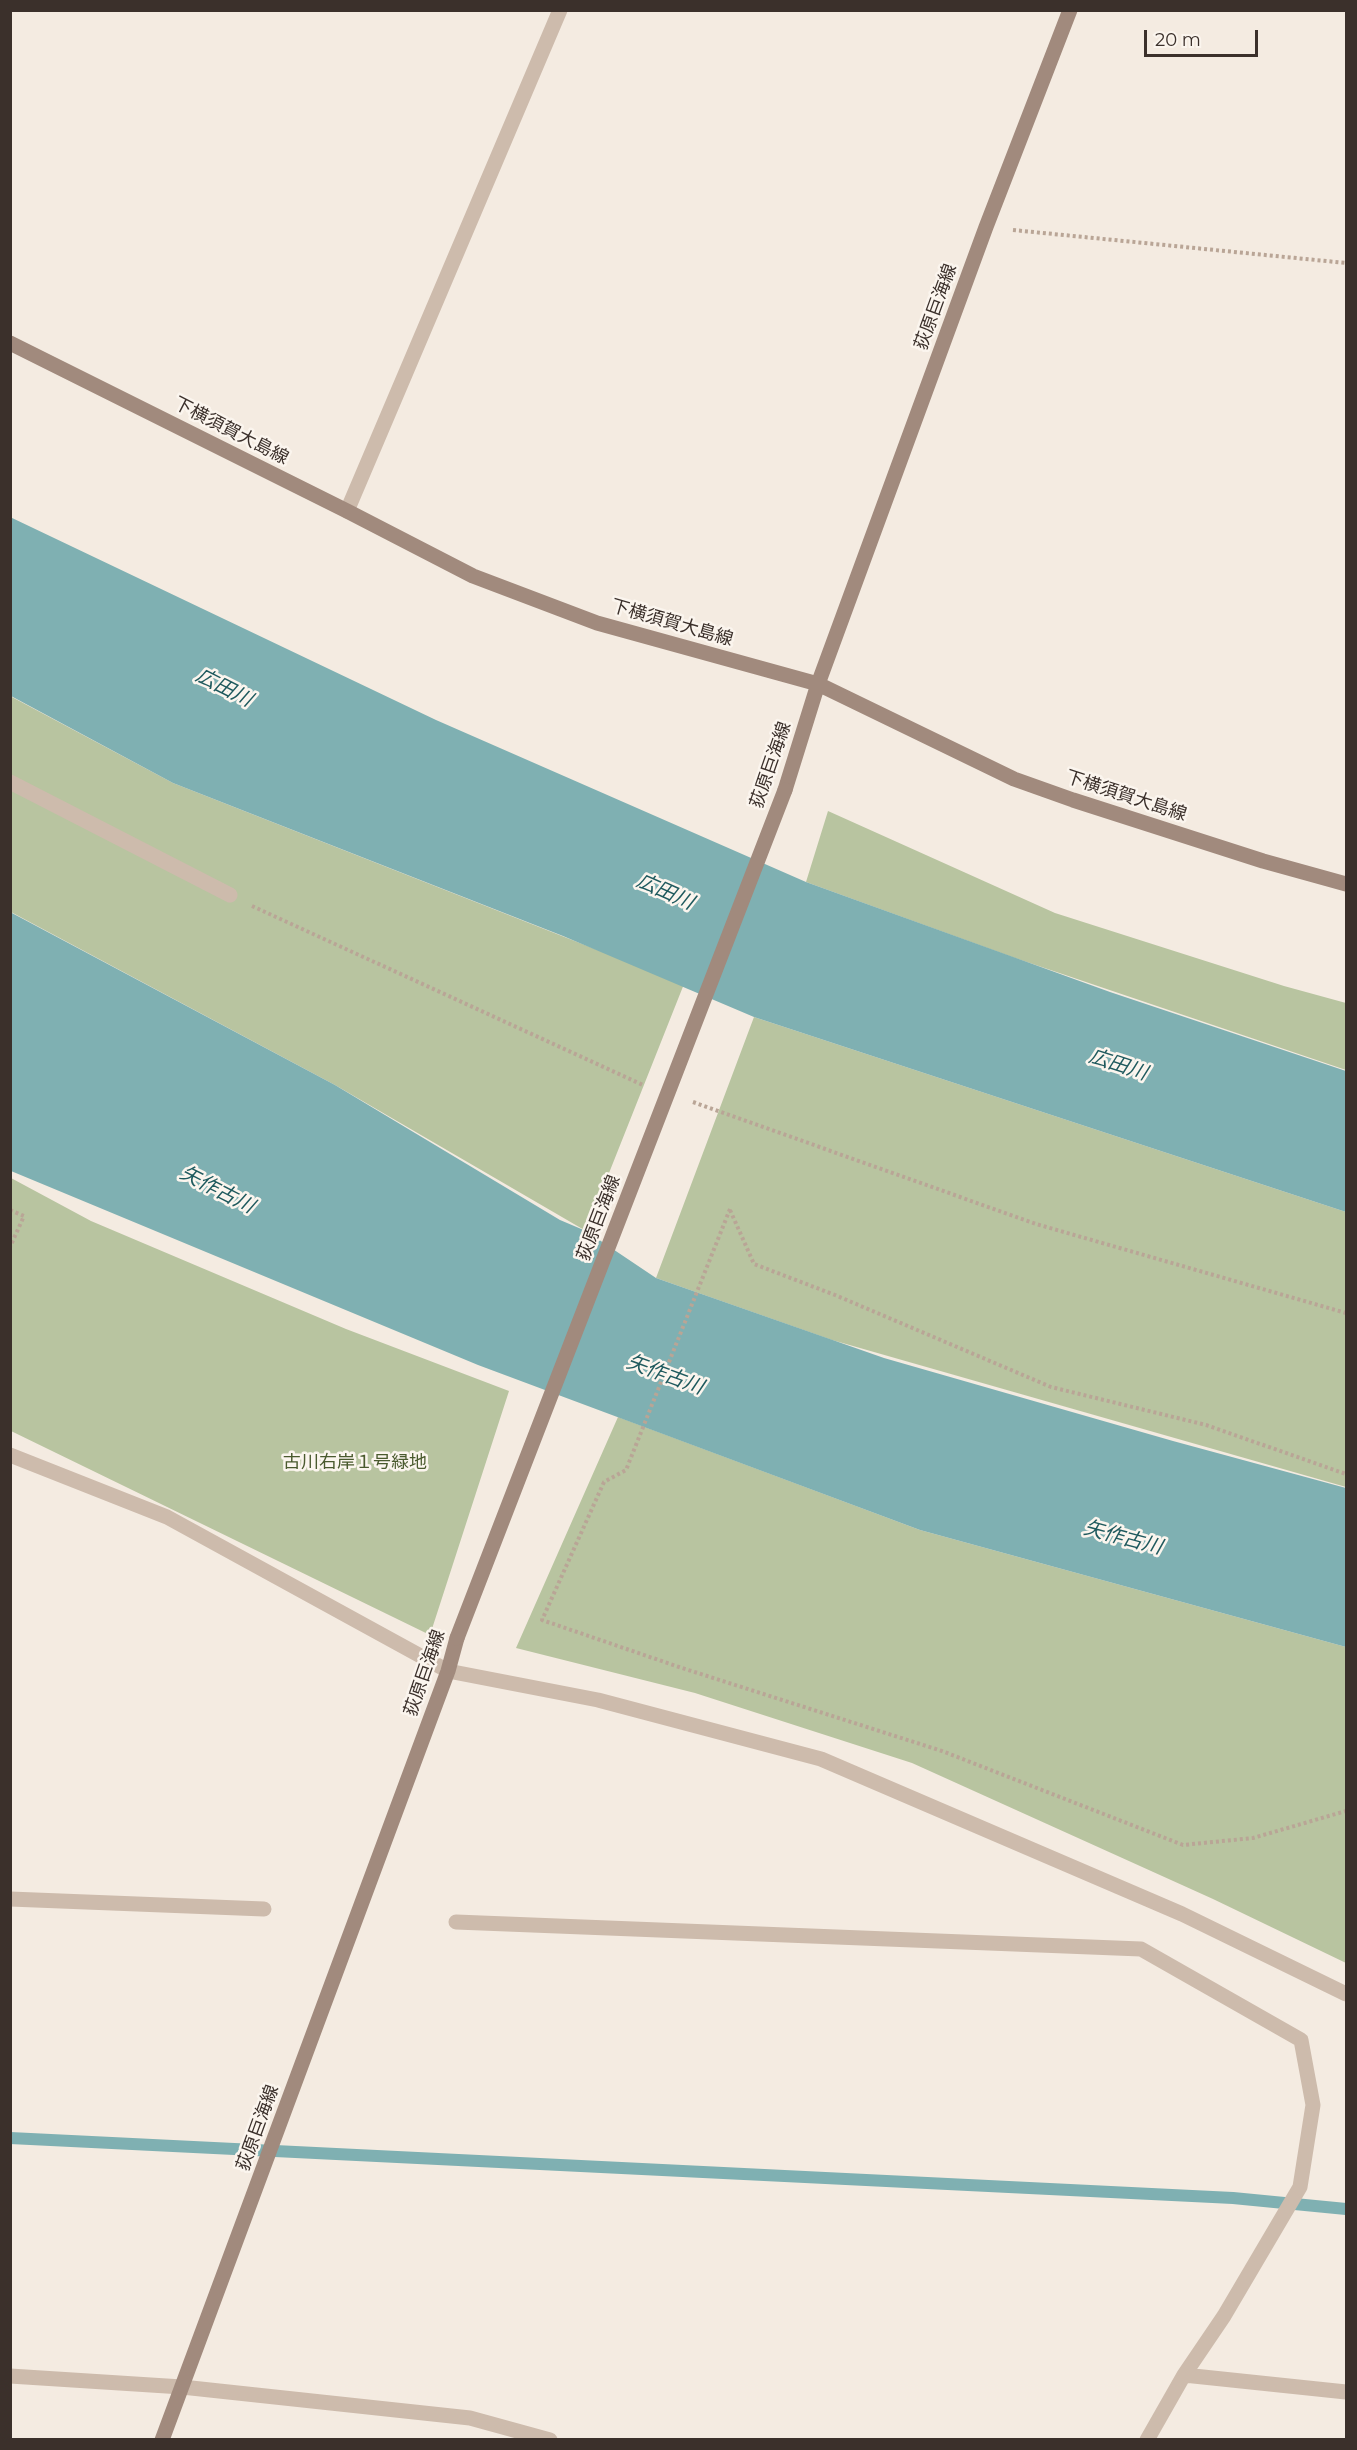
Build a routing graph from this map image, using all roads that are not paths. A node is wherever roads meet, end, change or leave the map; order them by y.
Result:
1 (560, 10) edge
2 (1071, 10) edge
3 (10, 343) edge
4 (347, 511) junction
5 (818, 684) junction
6 (10, 782) edge
7 (1347, 884) edge
8 (230, 895) road end
9 (10, 1455) edge
10 (448, 1671) junction
11 (10, 1899) edge
12 (264, 1910) dead end
13 (456, 1922) dead end
14 (1347, 1994) edge
15 (1184, 2375) junction
16 (10, 2376) edge
17 (182, 2387) junction
18 (1347, 2392) edge
19 (162, 2439) edge
20 (550, 2439) edge
21 (1147, 2439) edge

1 - 4 street
2 - 5 main road, 荻原巨海線
3 - 4 main road, 下横須賀大島線
4 - 5 main road, 下横須賀大島線
5 - 7 main road, 下横須賀大島線
5 - 10 main road, 荻原巨海線, bridge
6 - 8 street
9 - 10 street
10 - 14 street
10 - 17 main road, 荻原巨海線
11 - 12 street
13 - 15 street
15 - 18 street
15 - 21 street
16 - 17 street
17 - 19 main road, 荻原巨海線
17 - 20 street

